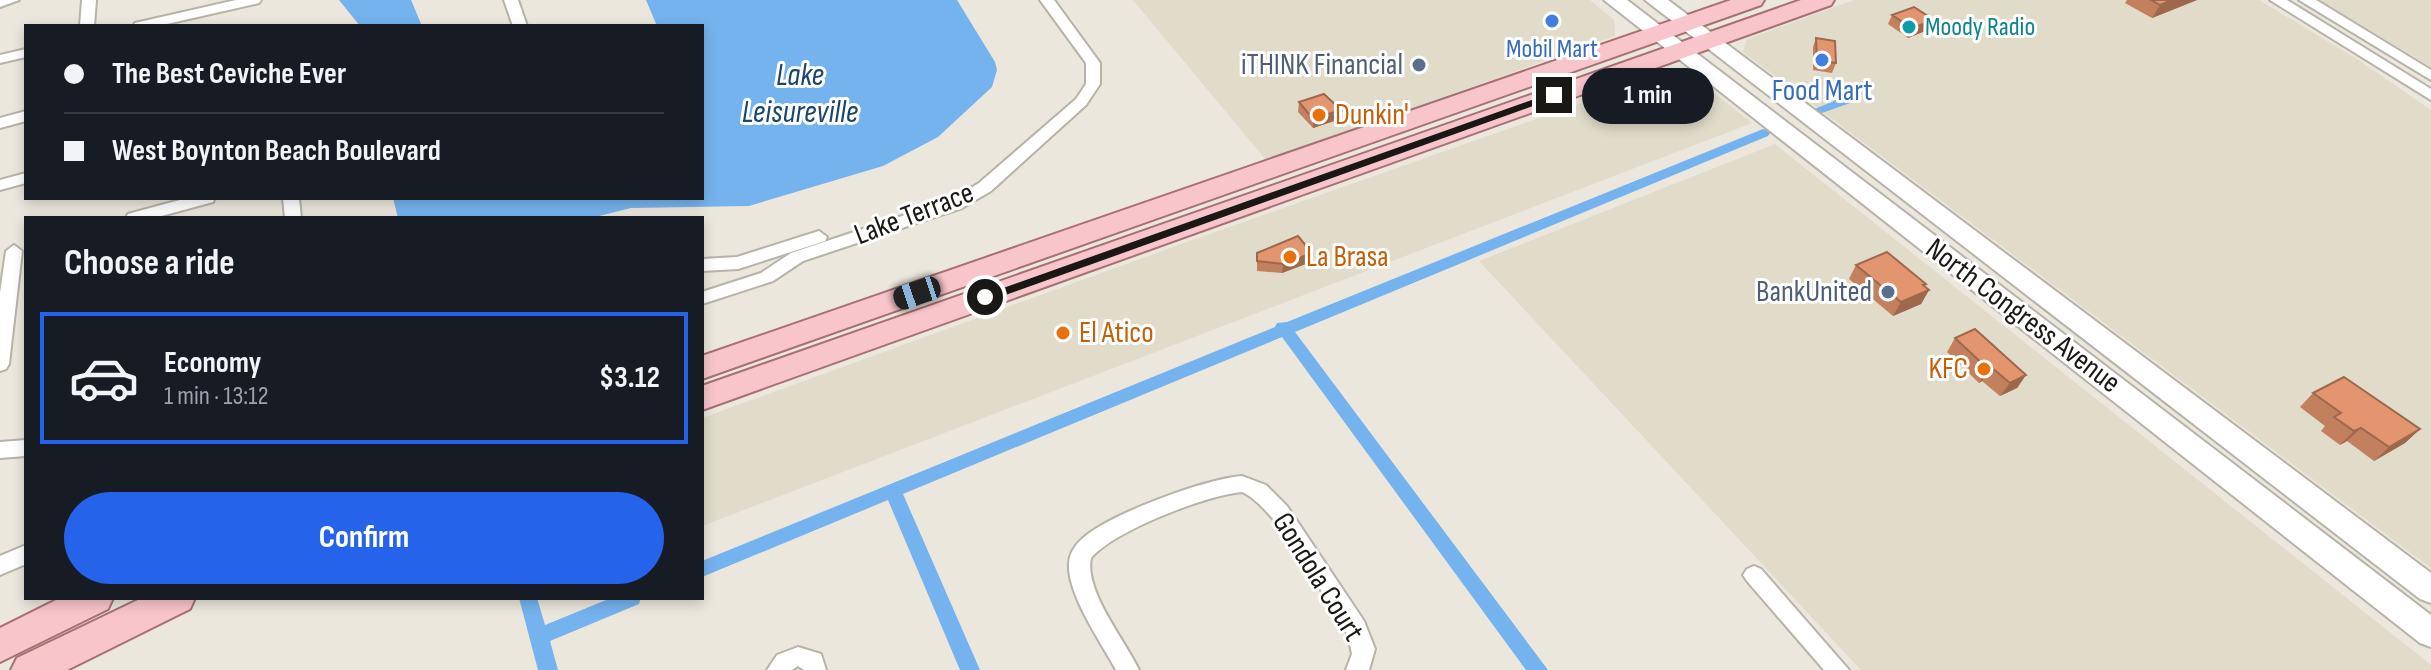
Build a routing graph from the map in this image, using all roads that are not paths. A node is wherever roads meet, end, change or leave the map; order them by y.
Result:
1 (12, 0) edge
2 (89, 0) edge
3 (254, 0) edge
4 (511, 0) edge
5 (1047, 0) edge
6 (1614, 0) edge
7 (1655, 0) edge
8 (1753, 0) edge
9 (1823, 0) edge
10 (2277, 0) edge
11 (2306, 0) edge
12 (0, 3) edge
13 (87, 24) edge
14 (149, 24) edge
15 (519, 24) edge
16 (1685, 24) junction
17 (1657, 34) junction
18 (1707, 41) junction
19 (1679, 51) junction
20 (24, 53) edge
21 (0, 59) edge
22 (2431, 76) edge
23 (2431, 95) edge
24 (24, 117) edge
25 (0, 123) edge
26 (1340, 145) junction
27 (1294, 161) junction
28 (1328, 175) junction
29 (24, 179) edge
30 (0, 185) edge
31 (1278, 193) junction
32 (201, 200) edge
33 (157, 215) edge
34 (827, 234) dead end
35 (13, 251) edge
36 (704, 265) edge
37 (704, 297) edge
38 (2073, 353) junction
39 (0, 364) edge
40 (704, 367) edge
41 (704, 397) edge
42 (2178, 398) junction
43 (2131, 399) junction
44 (2225, 433) junction
45 (24, 448) edge
46 (0, 450) edge
47 (24, 555) edge
48 (0, 566) edge
49 (1754, 575) dead end
50 (2431, 590) edge
51 (91, 600) edge
52 (173, 600) edge
53 (2431, 633) edge
54 (0, 646) edge
55 (1361, 664) edge
56 (30, 670) edge
57 (778, 670) edge
58 (815, 670) edge
59 (1128, 670) edge
60 (1838, 670) edge

1 - 12 street
2 - 13 street
3 - 14 street
4 - 15 street
5 - 37 street, Lake Terrace
6 - 17 main road, North Congress Avenue
7 - 16 main road, North Congress Avenue
8 - 16 main road
9 - 18 main road
10 - 23 street
11 - 22 street
16 - 17 main road
16 - 18 main road, North Congress Avenue
17 - 19 main road, North Congress Avenue
17 - 26 main road
18 - 19 main road
18 - 42 main road, North Congress Avenue
19 - 28 main road
19 - 38 main road, North Congress Avenue
20 - 21 street
24 - 25 street
26 - 27 main road
26 - 28 main road
27 - 31 main road
27 - 40 main road
28 - 31 main road
29 - 30 street
31 - 41 main road
32 - 33 street
34 - 36 street, Lake Terrace
35 - 39 street
38 - 42 main road
38 - 43 main road, North Congress Avenue
42 - 44 main road, North Congress Avenue
43 - 44 main road
43 - 53 main road, North Congress Avenue
44 - 50 main road, North Congress Avenue
45 - 46 street
47 - 48 street
49 - 60 street
51 - 54 main road
52 - 56 main road
55 - 59 street, Gondola Court
57 - 58 street

